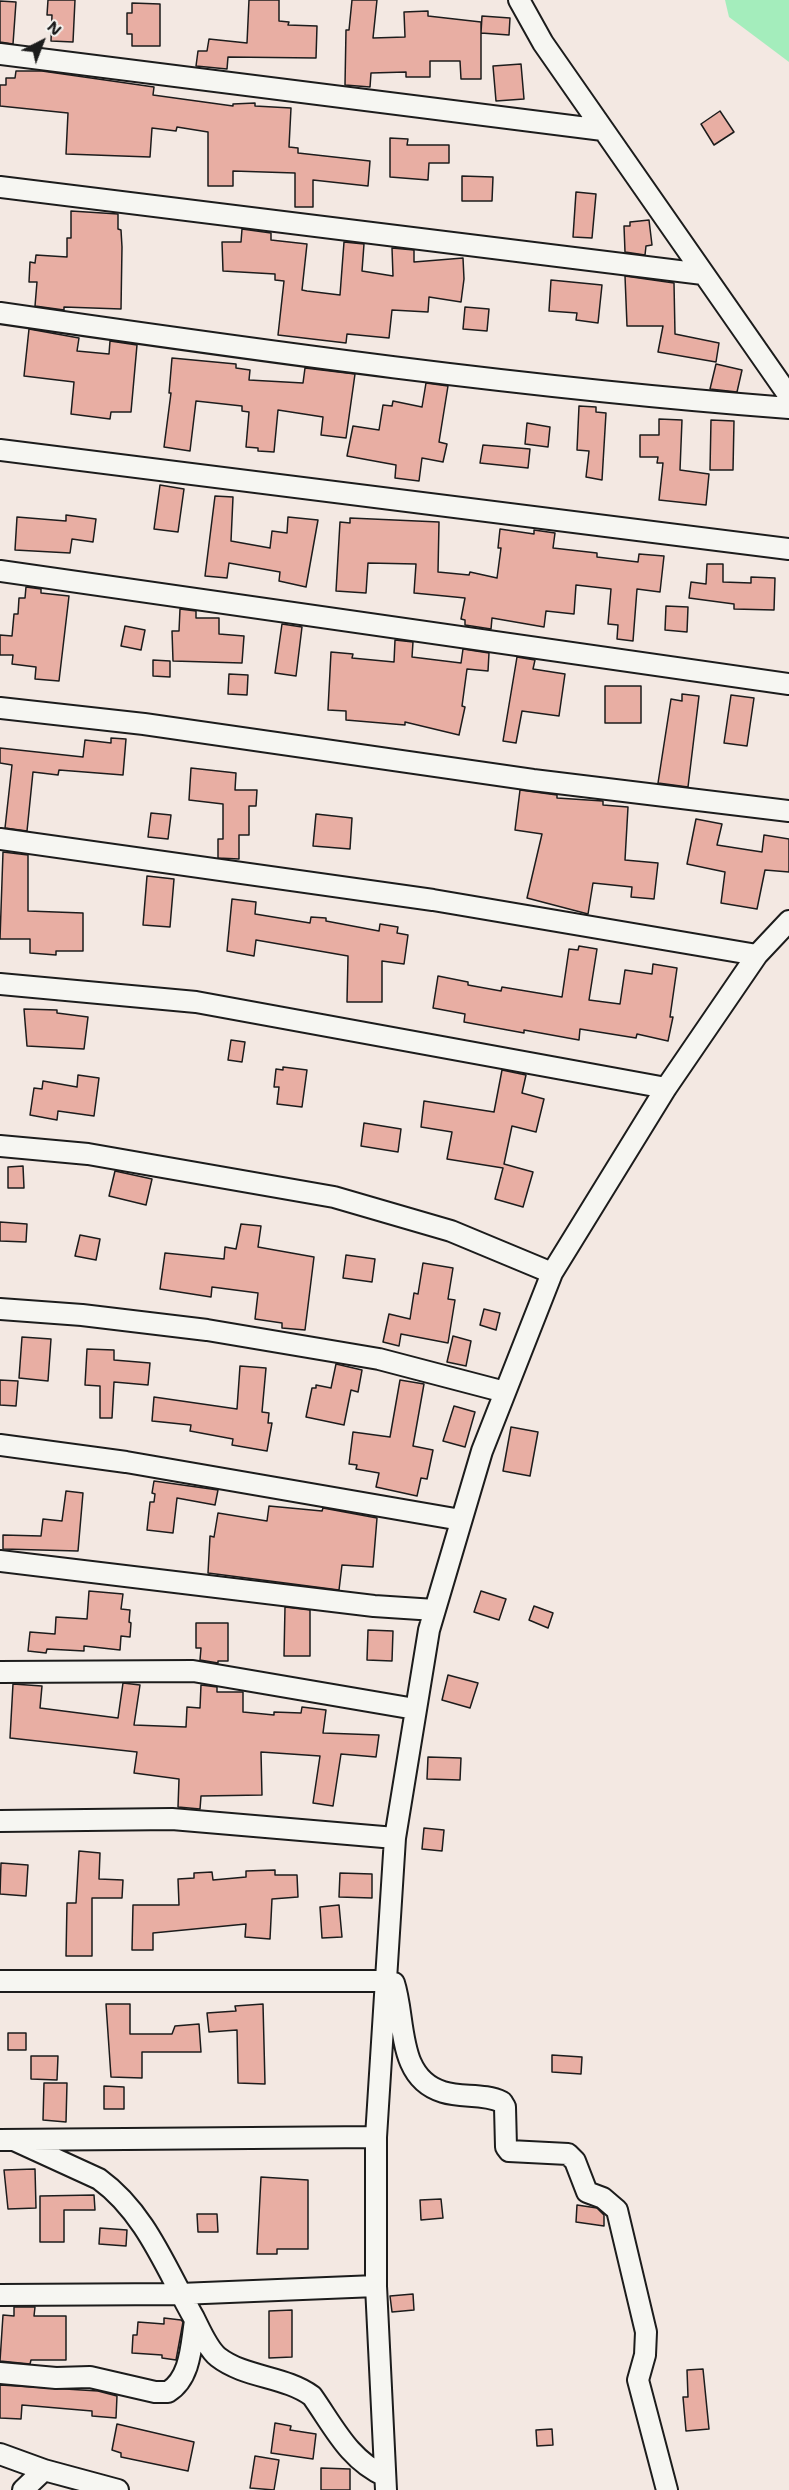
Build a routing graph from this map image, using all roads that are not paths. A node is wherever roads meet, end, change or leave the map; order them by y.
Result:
1 (519, 0) edge
2 (0, 54) edge
3 (603, 130) junction
4 (0, 187) edge
5 (703, 274) junction
6 (0, 313) edge
7 (789, 396) edge
8 (789, 408) edge
9 (0, 450) edge
10 (789, 549) edge
11 (0, 570) edge
12 (789, 684) edge
13 (0, 708) edge
14 (789, 811) edge
15 (0, 840) edge
16 (789, 921) edge
17 (757, 955) junction
18 (0, 984) edge
19 (666, 1089) junction
20 (0, 1146) edge
21 (552, 1273) junction
22 (0, 1309) edge
23 (505, 1392) junction
24 (0, 1445) edge
25 (461, 1520) junction
26 (0, 1561) edge
27 (435, 1610) junction
28 (0, 1672) edge
29 (415, 1709) junction
30 (0, 1821) edge
31 (395, 1838) junction
32 (0, 1981) edge
33 (384, 1981) junction
34 (376, 2137) junction
35 (8, 2140) edge
36 (376, 2286) junction
37 (180, 2294) junction
38 (0, 2295) edge
39 (195, 2321) junction
40 (0, 2373) edge
41 (0, 2454) edge
42 (44, 2470) junction
43 (385, 2483) edge
44 (23, 2490) edge
45 (118, 2490) edge
46 (667, 2490) edge

1 - 3 street
2 - 3 street
3 - 5 street
4 - 5 street
5 - 7 street
6 - 8 street
9 - 10 street
11 - 12 street
13 - 14 street
15 - 17 street
16 - 17 street
17 - 19 street
18 - 19 street
19 - 21 street
20 - 21 street
21 - 23 street
22 - 23 street
23 - 25 street
24 - 25 street
25 - 27 street
26 - 27 street
27 - 29 street
28 - 29 street
29 - 31 street
30 - 31 street
31 - 33 street
32 - 33 street
33 - 34 street
33 - 46 street
34 - 35 street
34 - 36 street
35 - 37 street
36 - 37 street
36 - 43 street
37 - 38 street
37 - 39 street
39 - 40 street
39 - 43 street
41 - 42 street
42 - 44 street
42 - 45 street

